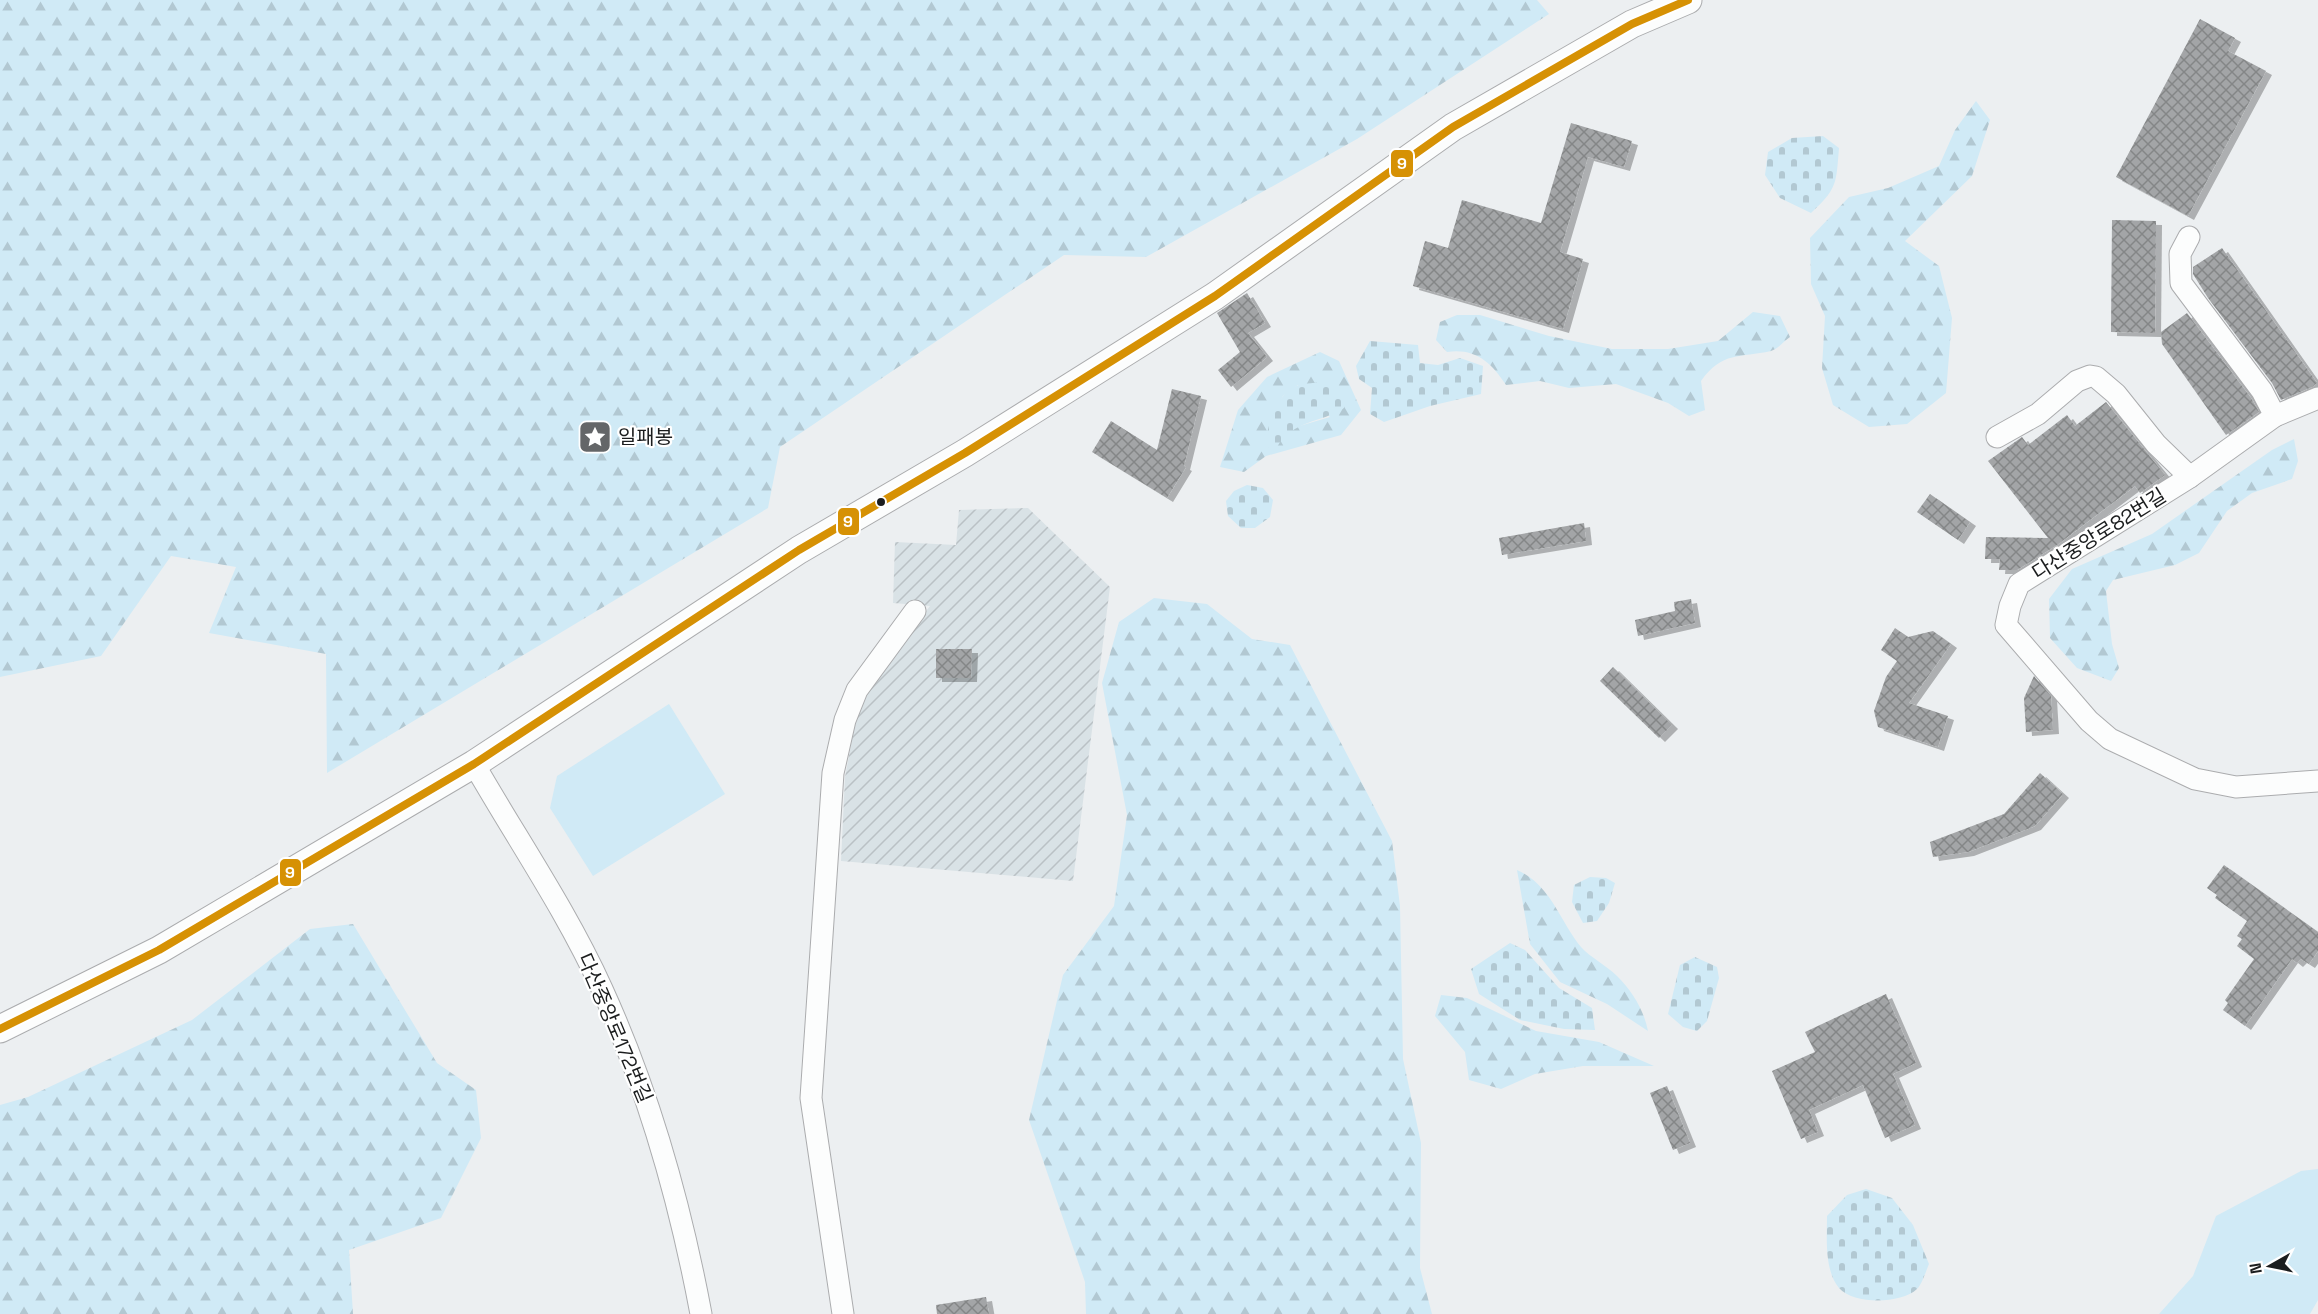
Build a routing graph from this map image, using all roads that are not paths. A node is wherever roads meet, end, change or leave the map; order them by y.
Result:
1 (1688, 0) edge
2 (2189, 237) dead end
3 (2318, 398) edge
4 (2276, 416) junction
5 (1997, 437) dead end
6 (2190, 477) junction
7 (915, 611) dead end
8 (474, 764) junction
9 (2318, 781) edge
10 (0, 1029) edge
11 (700, 1314) edge
12 (843, 1314) edge

1 - 8 main road
2 - 4 street
3 - 4 street, 다산중앙로82번길
4 - 6 street, 다산중앙로82번길
5 - 6 street
6 - 9 street, 다산중앙로82번길
7 - 12 street
8 - 10 main road
8 - 11 street, 다산중앙로172번길

